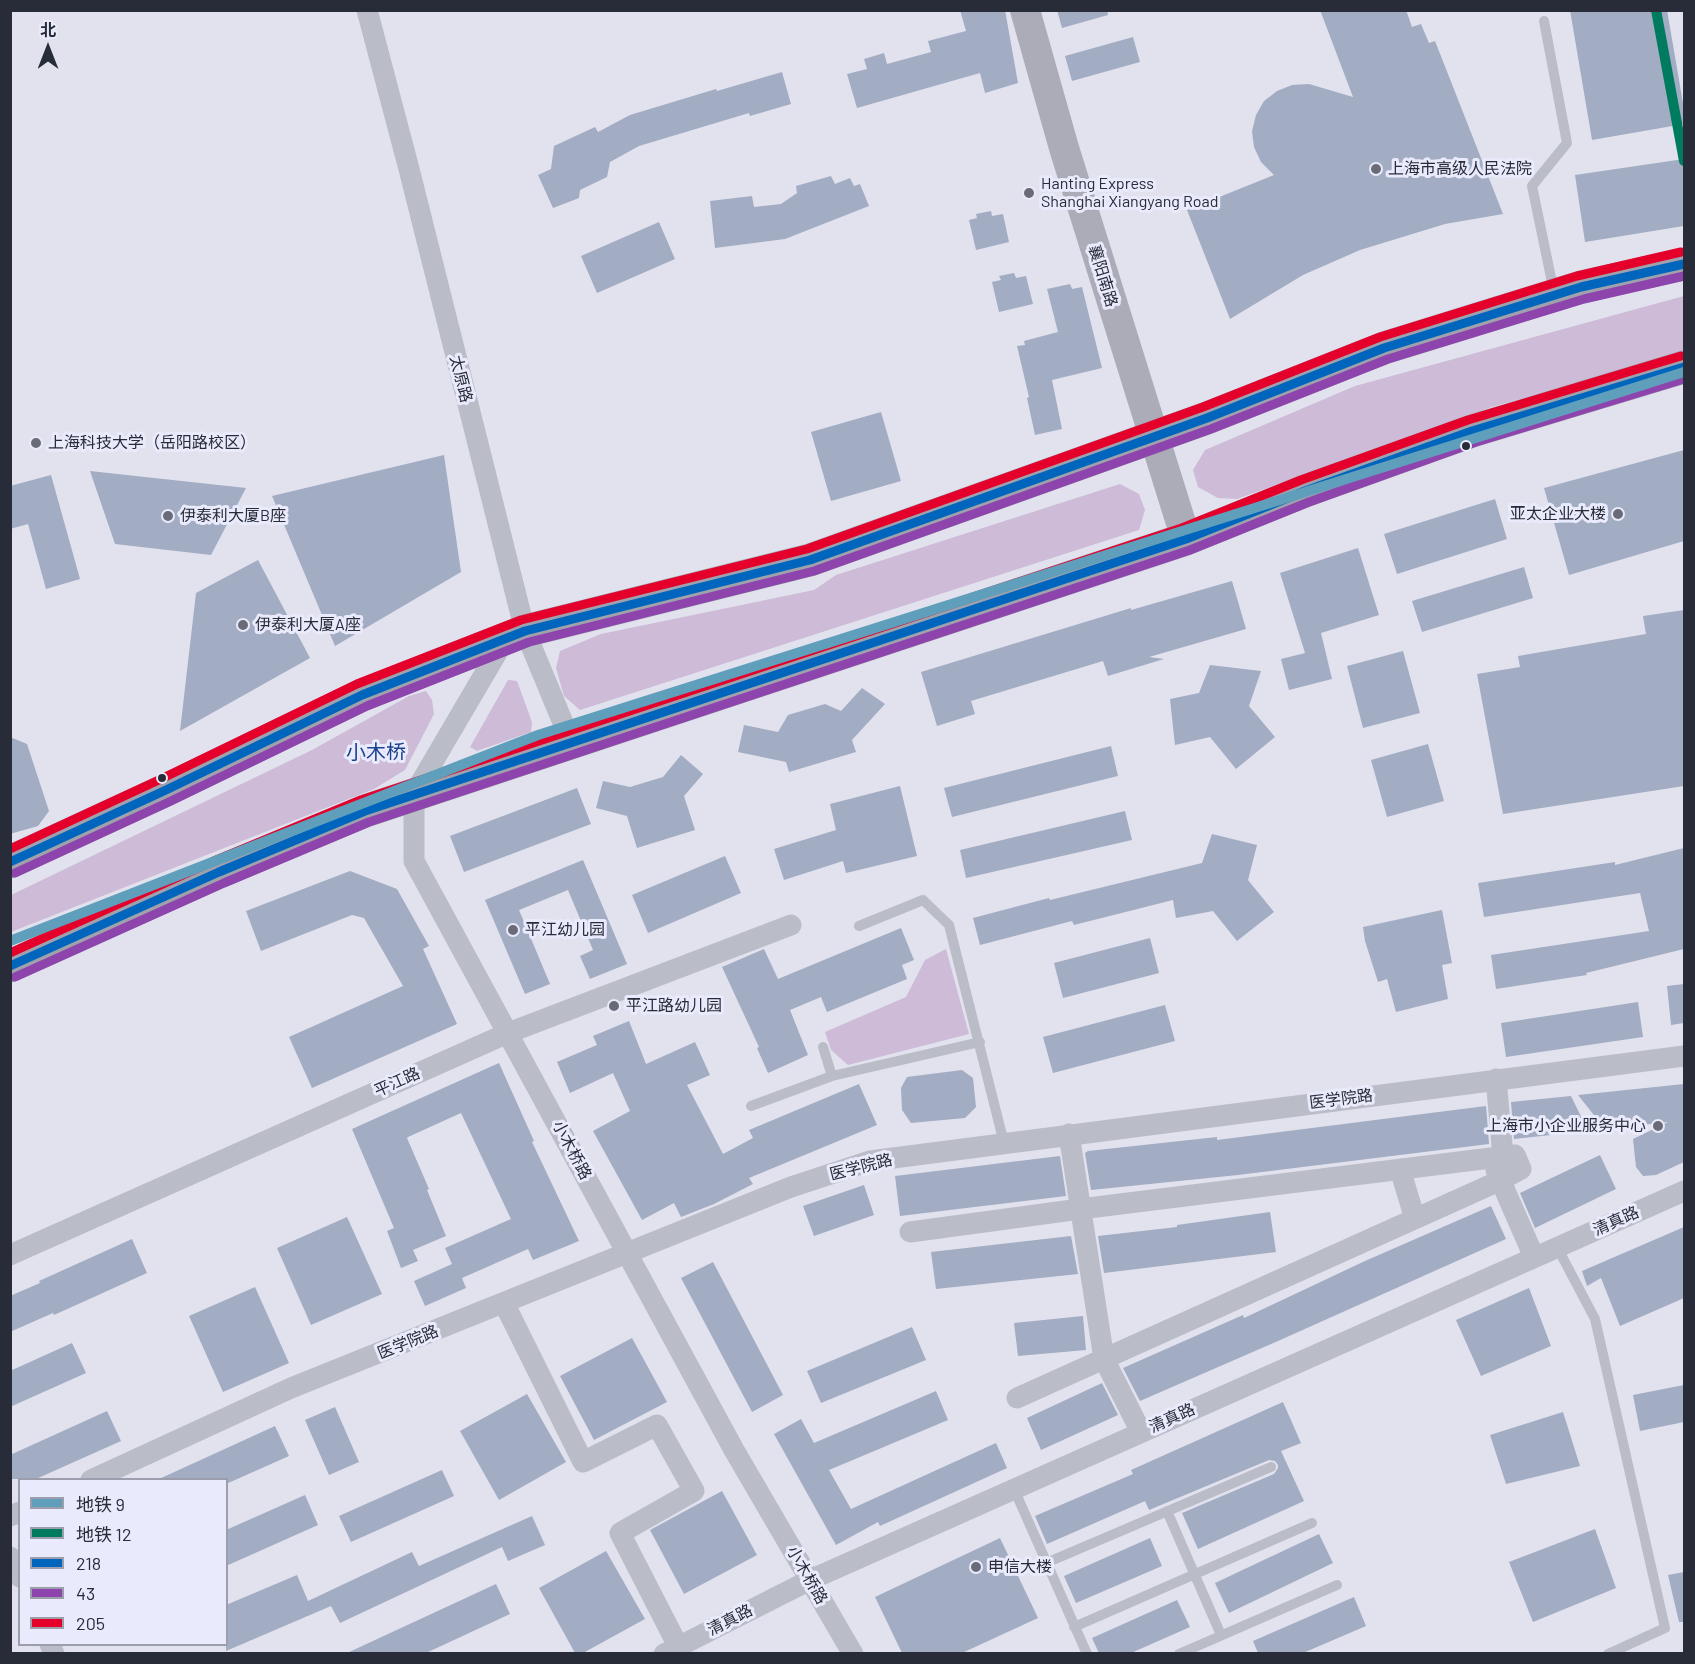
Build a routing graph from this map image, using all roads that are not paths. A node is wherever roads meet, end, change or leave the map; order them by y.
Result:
1 (367, 10) edge
2 (1025, 10) edge
3 (1544, 21) dead end
4 (1684, 264) edge
5 (1554, 295) junction
6 (1684, 367) edge
7 (1152, 437) junction
8 (1186, 539) junction
9 (515, 635) junction
10 (571, 742) junction
11 (414, 794) junction
12 (10, 862) edge
13 (791, 926) dead end
14 (859, 926) dead end
15 (10, 966) edge
16 (508, 1033) junction
17 (980, 1042) junction
18 (823, 1047) dead end
19 (1684, 1056) edge
20 (832, 1076) junction
21 (1496, 1079) junction
22 (751, 1106) dead end
23 (1069, 1134) junction
24 (1004, 1143) junction
25 (1497, 1156) junction
26 (1400, 1168) junction
27 (1499, 1181) junction
28 (1684, 1191) edge
29 (1080, 1209) junction
30 (1415, 1219) junction
31 (910, 1232) dead end
32 (1557, 1247) junction
33 (628, 1254) junction
34 (10, 1255) edge
35 (1534, 1257) junction
36 (504, 1303) junction
37 (1104, 1359) junction
38 (1017, 1398) dead end
39 (1142, 1432) junction
40 (1271, 1467) dead end
41 (93, 1478) edge
42 (1014, 1489) junction
43 (1167, 1511) junction
44 (1312, 1523) dead end
45 (10, 1557) edge
46 (1046, 1563) junction
47 (18, 1573) edge
48 (1194, 1574) junction
49 (810, 1580) junction
50 (1337, 1585) dead end
51 (1074, 1627) junction
52 (1221, 1635) junction
53 (671, 1650) edge
54 (853, 1653) edge
55 (1086, 1653) edge
56 (1179, 1653) edge
57 (1608, 1653) edge

1 - 9 street, 太原路
2 - 7 street, 襄阳南路
3 - 5 lane
4 - 5 main road
5 - 7 main road
6 - 8 main road
7 - 8 street, 襄阳南路
7 - 9 main road
8 - 10 main road
9 - 10 street, 太原路
9 - 11 street
9 - 12 main road
10 - 11 main road
11 - 15 main road
11 - 16 street, 小木桥路
13 - 16 street, 平江路
14 - 17 lane
16 - 33 street, 小木桥路
16 - 34 street, 平江路
17 - 20 lane
17 - 24 lane
18 - 20 lane
19 - 21 street, 医学院路
20 - 22 lane
21 - 23 street, 医学院路
21 - 25 street
23 - 24 street, 医学院路
23 - 29 street
24 - 33 street, 医学院路
25 - 26 street
25 - 27 street
26 - 29 street
26 - 30 street
27 - 30 street
27 - 35 street
28 - 32 street, 清真路
29 - 31 street
29 - 37 street
30 - 37 street
32 - 35 street, 清真路
32 - 57 lane
33 - 36 street, 医学院路
33 - 49 street, 小木桥路
35 - 39 street, 清真路
36 - 41 street, 医学院路
36 - 53 street
37 - 38 street
37 - 39 street
39 - 42 street, 清真路
40 - 43 lane
42 - 46 lane
42 - 49 street, 清真路
43 - 46 lane
43 - 48 lane
44 - 48 lane
45 - 47 street
46 - 51 lane
48 - 51 lane
48 - 52 lane
49 - 53 street, 清真路
49 - 54 street, 小木桥路
50 - 52 lane
51 - 55 lane
52 - 56 lane

